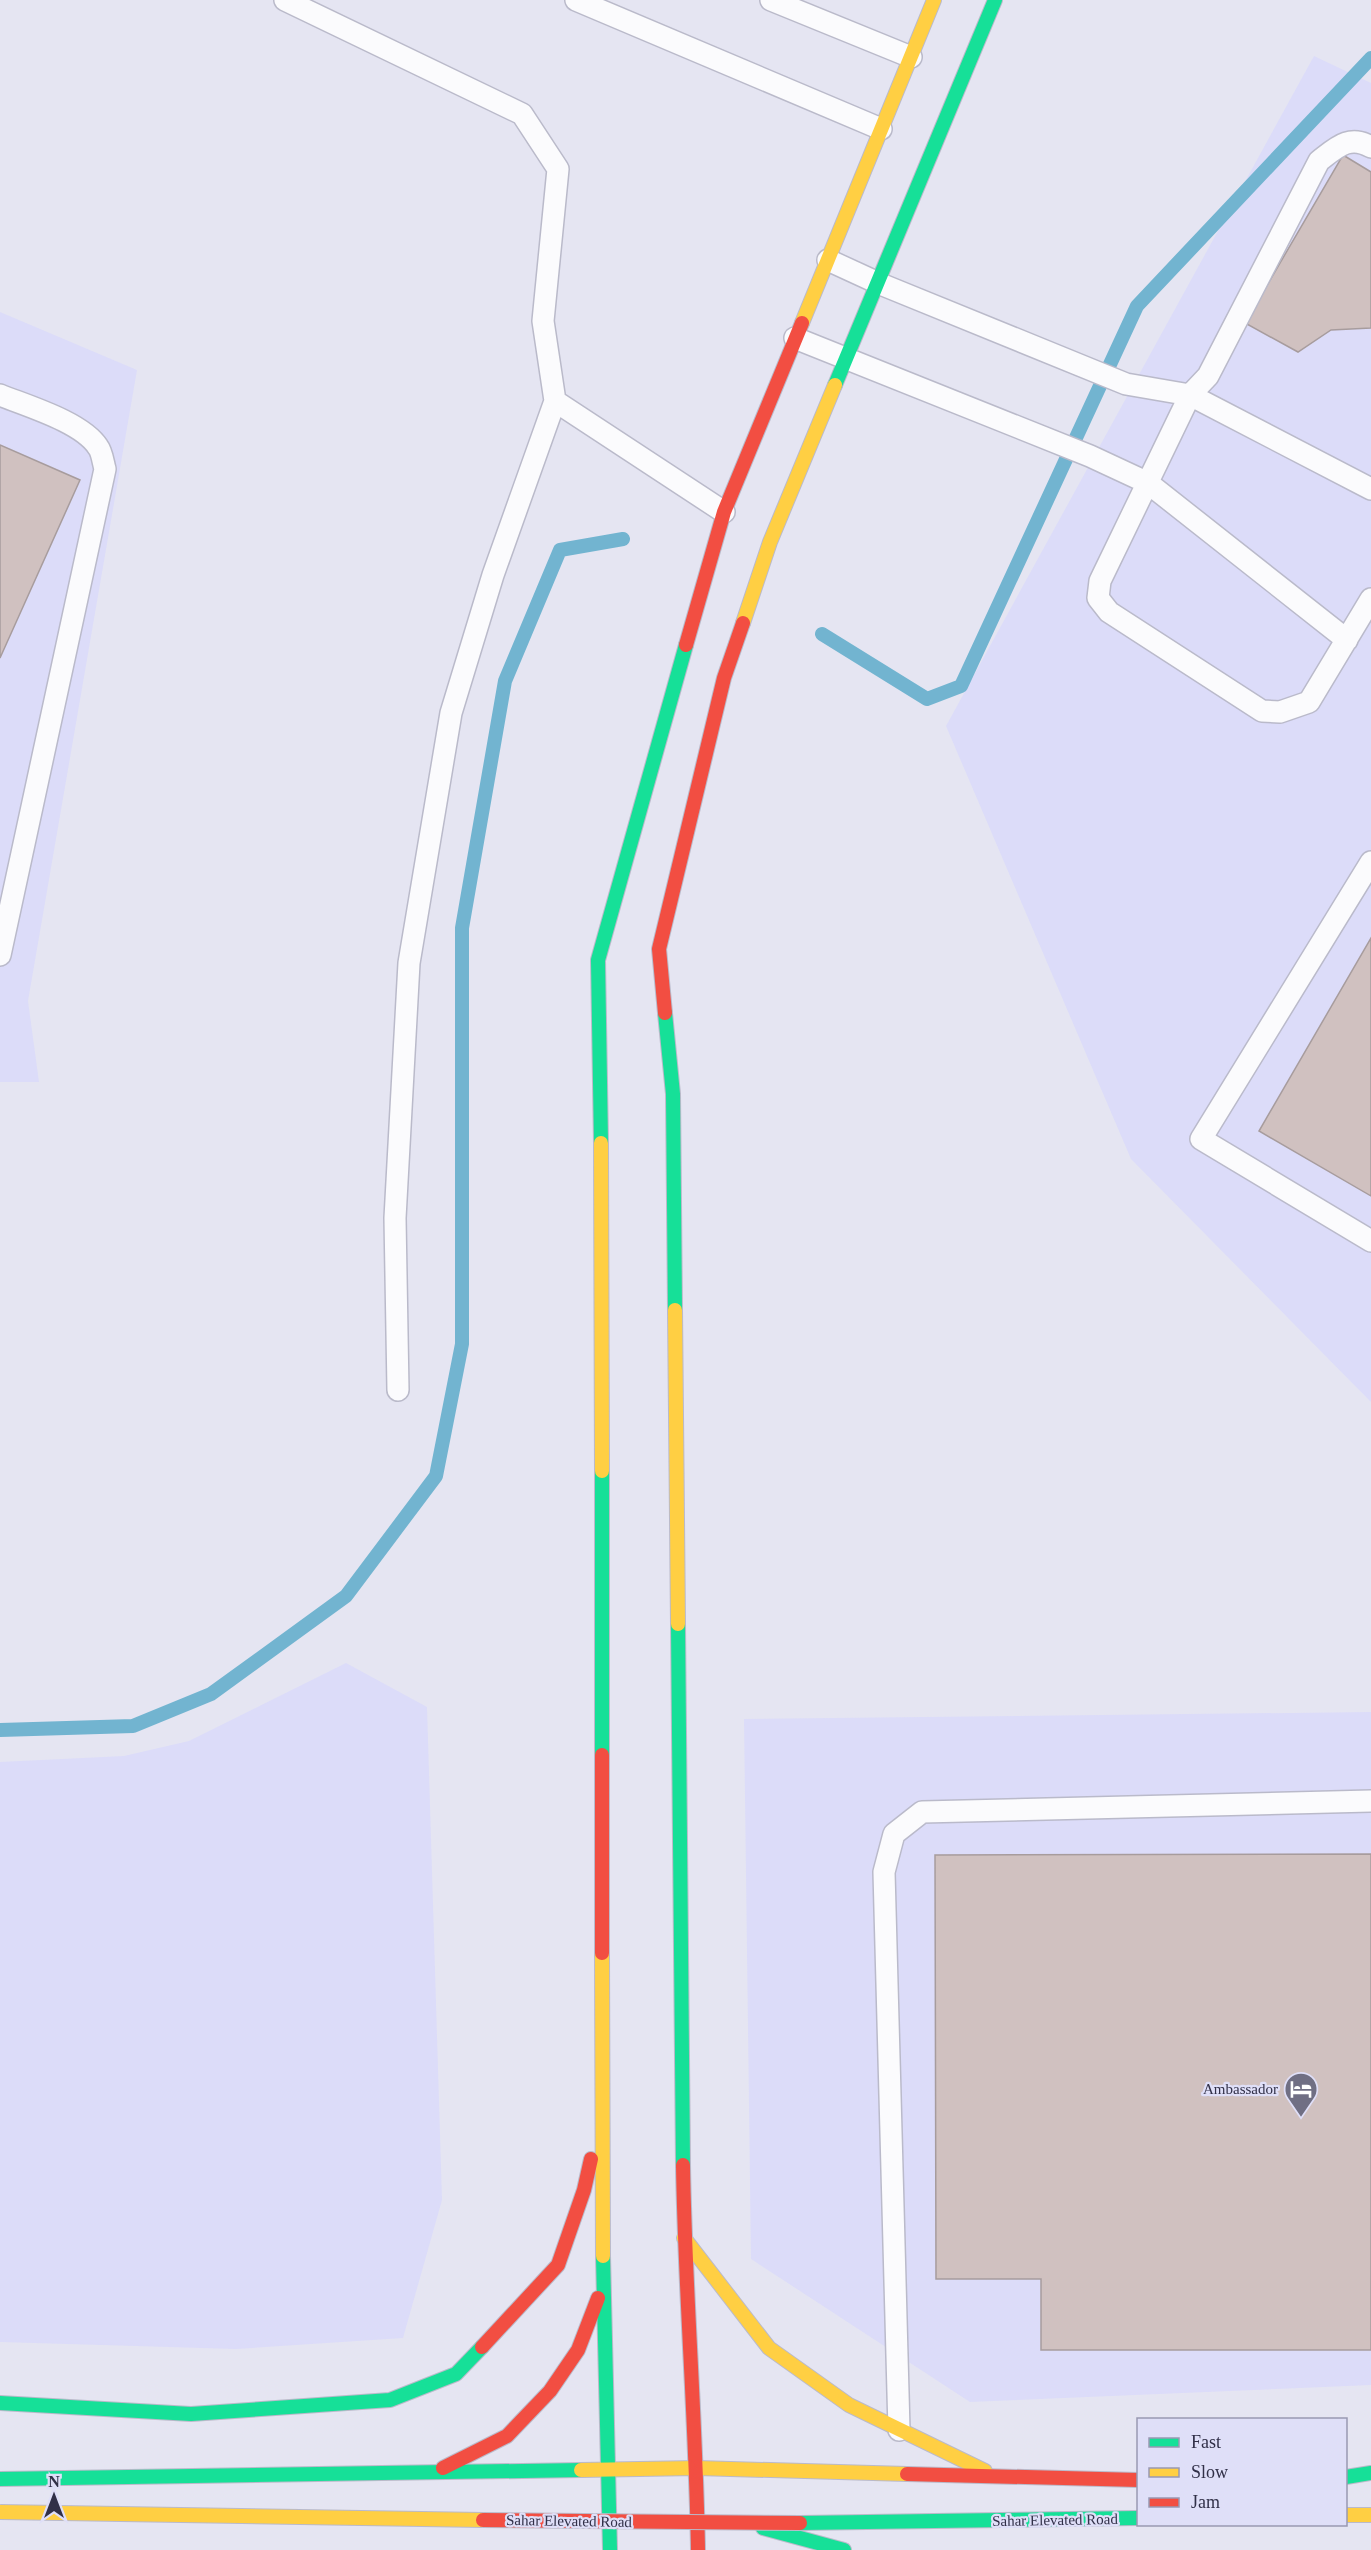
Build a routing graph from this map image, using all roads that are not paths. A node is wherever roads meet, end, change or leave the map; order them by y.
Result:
1 (285, 0) edge
2 (576, 0) edge
3 (771, 0) edge
4 (934, 0) edge
5 (995, 0) edge
6 (911, 57) junction
7 (881, 129) junction
8 (1371, 147) edge
9 (828, 260) junction
10 (878, 283) junction
11 (795, 338) junction
12 (846, 359) junction
13 (0, 395) edge
14 (1190, 395) junction
15 (555, 400) junction
16 (1148, 483) junction
17 (1371, 489) edge
18 (724, 512) junction
19 (1371, 599) edge
20 (1347, 640) junction
21 (1371, 862) edge
22 (0, 955) edge
23 (1371, 1241) edge
24 (398, 1390) dead end
25 (1371, 1801) edge
26 (602, 2110) junction
27 (684, 2238) junction
28 (603, 2285) junction
29 (0, 2403) edge
30 (899, 2430) junction
31 (697, 2468) junction
32 (610, 2469) junction
33 (435, 2471) junction
34 (1371, 2474) edge
35 (996, 2476) junction
36 (1347, 2478) edge
37 (0, 2479) edge
38 (1137, 2480) edge
39 (1347, 2484) edge
40 (1371, 2485) edge
41 (0, 2512) edge
42 (1347, 2515) edge
43 (1371, 2515) edge
44 (1137, 2518) edge
45 (750, 2524) junction
46 (610, 2550) edge
47 (698, 2550) edge
48 (844, 2550) edge

1 - 15 lane
2 - 7 lane
3 - 6 lane
4 - 6 main road
5 - 10 main road
6 - 7 main road
7 - 9 main road
8 - 14 lane
9 - 10 lane
9 - 11 main road
10 - 12 main road
10 - 14 lane
11 - 12 lane
11 - 18 main road
12 - 16 lane
12 - 27 main road
13 - 22 lane
14 - 16 lane
14 - 17 lane
15 - 18 lane
15 - 24 lane
16 - 20 lane
16 - 20 lane
18 - 26 main road
19 - 20 lane
21 - 23 lane
25 - 30 lane
26 - 28 main road
26 - 29 main road
27 - 30 main road
27 - 31 main road
28 - 32 main road
28 - 33 main road
30 - 35 main road
31 - 32 main road
31 - 35 main road
31 - 47 main road
32 - 33 main road
32 - 46 main road
33 - 37 main road
34 - 36 main road
35 - 38 main road
39 - 40 main road
41 - 45 main road, Sahar Elevated Road, bridge
42 - 43 main road
44 - 45 main road, Sahar Elevated Road, bridge
45 - 48 main road

